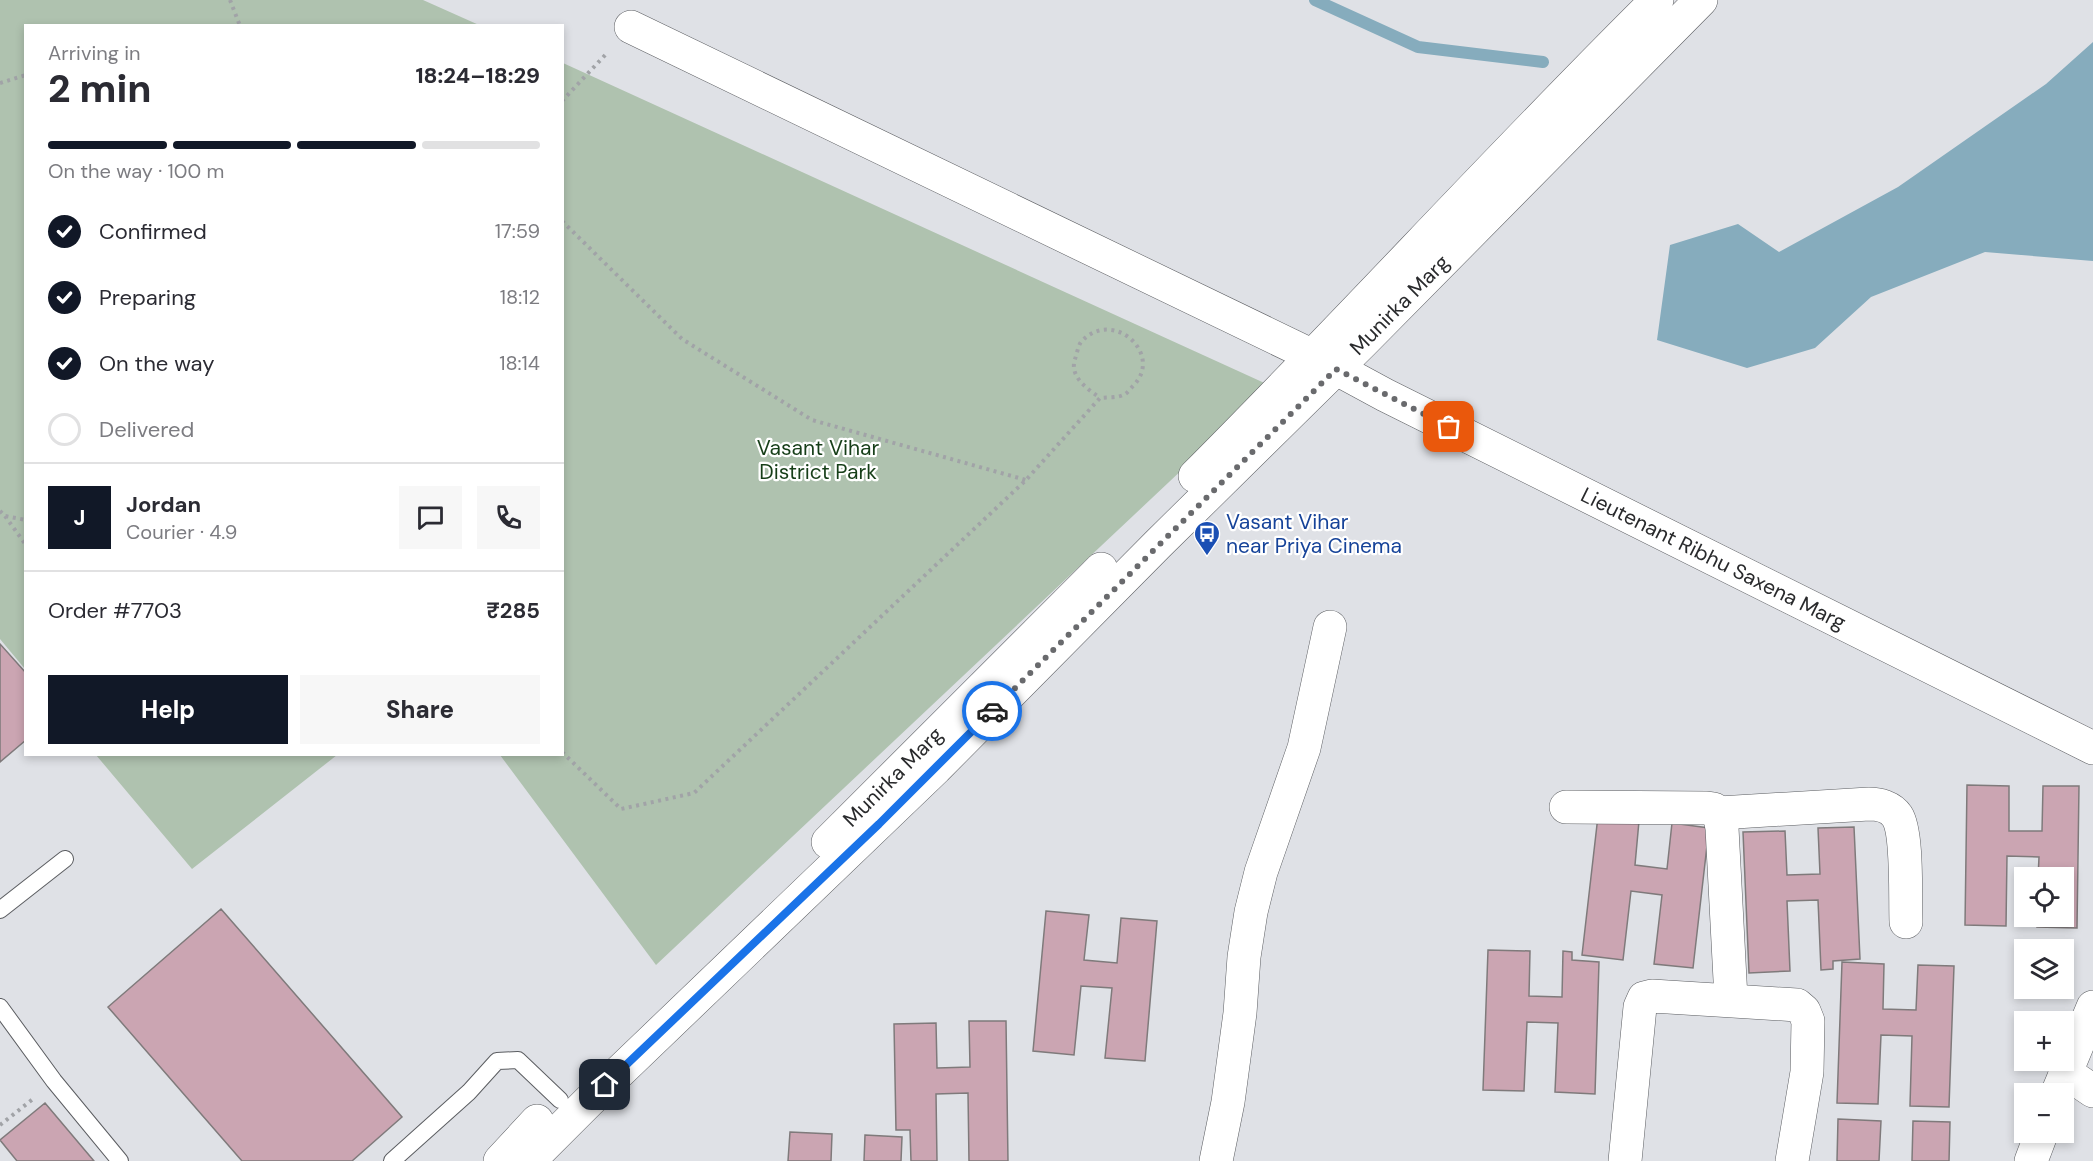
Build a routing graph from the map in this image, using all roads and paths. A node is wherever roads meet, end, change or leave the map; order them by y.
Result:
1 (230, 0) edge
2 (1658, 0) edge
3 (1701, 0) edge
4 (239, 24) edge
5 (631, 27) dead end
6 (24, 76) edge
7 (0, 83) edge
8 (564, 223) edge
9 (1324, 363) junction
10 (1100, 398) junction
11 (1026, 480) junction
12 (0, 511) edge
13 (5, 516) junction
14 (24, 520) edge
15 (24, 542) edge
16 (1330, 627) dead end
17 (2093, 748) edge
18 (564, 754) edge
19 (1566, 807) dead end
20 (1719, 813) junction
21 (65, 859) dead end
22 (0, 910) edge
23 (1906, 922) dead end
24 (1731, 999) junction
25 (0, 1007) edge
26 (2093, 1007) edge
27 (54, 1081) junction
28 (2061, 1083) edge
29 (2074, 1086) edge
30 (2093, 1091) edge
31 (560, 1100) junction
32 (0, 1125) edge
33 (2038, 1143) edge
34 (120, 1161) edge
35 (392, 1161) edge
36 (500, 1161) edge
37 (529, 1161) edge
38 (1216, 1161) edge
39 (1625, 1161) edge
40 (1792, 1161) edge
41 (2031, 1161) edge

1 - 4 path
2 - 9 street, Munirka Marg
3 - 9 street, Munirka Marg
5 - 9 street, Lieutenant Ribhu Saxena Marg
6 - 7 path
8 - 11 path
9 - 17 street, Lieutenant Ribhu Saxena Marg
9 - 31 street, Munirka Marg
9 - 37 street, Munirka Marg
10 - 10 path
10 - 11 path
11 - 18 path
12 - 13 path
13 - 14 path
13 - 15 path
16 - 38 street
19 - 20 street
20 - 23 street
20 - 24 street
21 - 22 lane
24 - 39 street
24 - 40 street
25 - 27 lane
26 - 28 street
27 - 32 path
27 - 34 lane
29 - 30 street
31 - 35 lane
31 - 36 street, Munirka Marg
33 - 41 street

